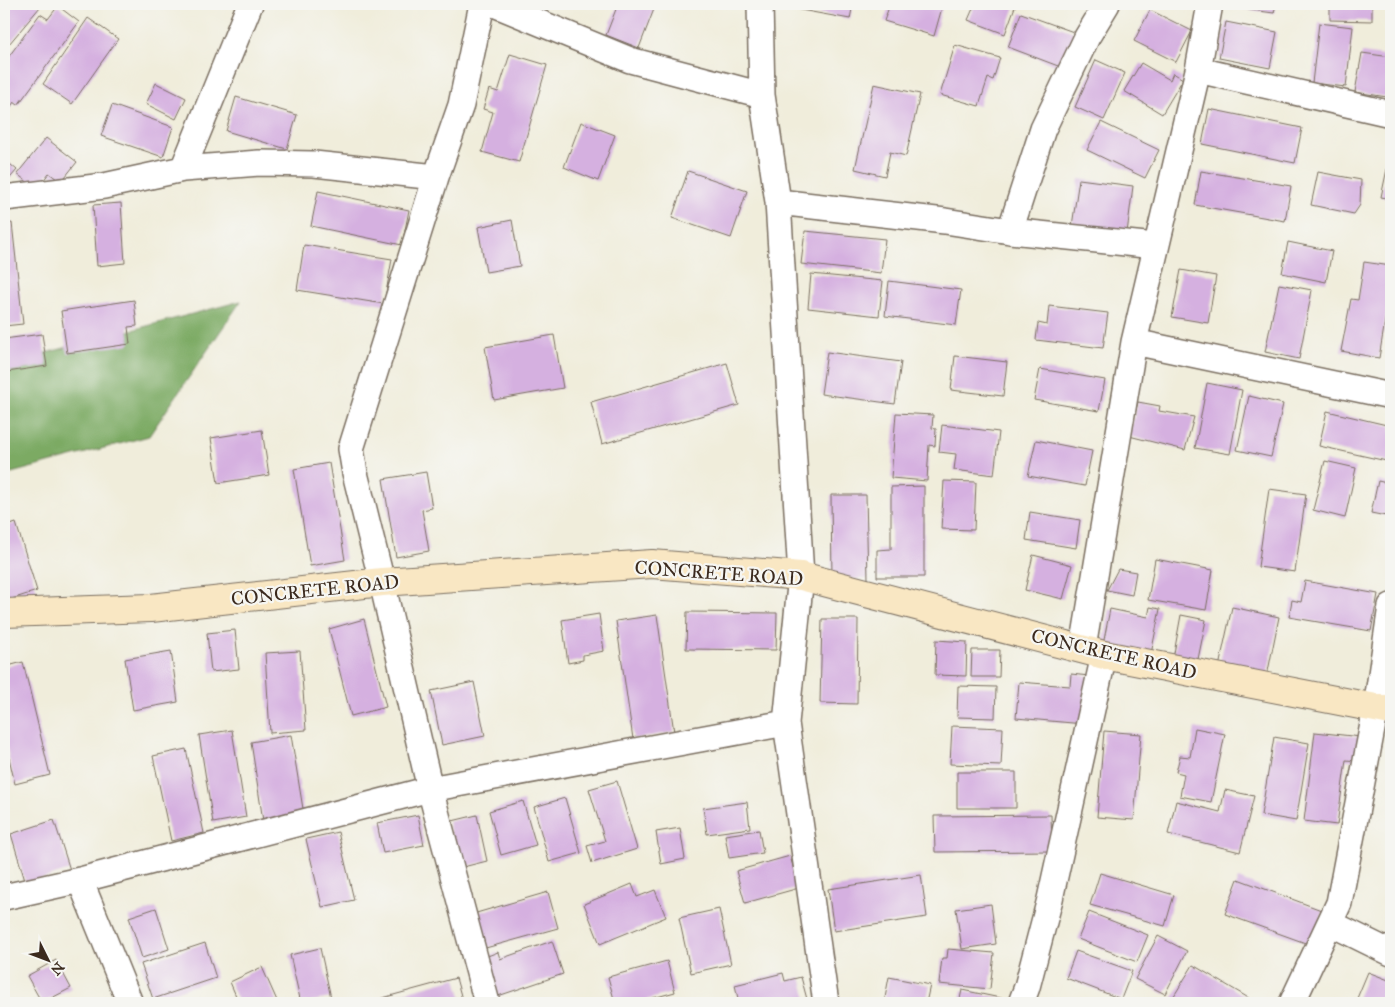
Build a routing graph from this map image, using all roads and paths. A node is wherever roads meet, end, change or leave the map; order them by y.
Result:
1 (250, 4) edge
2 (482, 4) edge
3 (494, 4) edge
4 (760, 4) edge
5 (1107, 4) edge
6 (1210, 4) edge
7 (1198, 70) junction
8 (762, 95) junction
9 (1391, 114) edge
10 (183, 169) junction
11 (436, 177) junction
12 (4, 198) edge
13 (778, 202) junction
14 (1010, 231) junction
15 (1155, 246) junction
16 (1134, 342) junction
17 (1391, 396) edge
18 (801, 576) junction
19 (382, 582) junction
20 (1391, 606) edge
21 (4, 613) edge
22 (1093, 652) junction
23 (1383, 710) edge
24 (786, 723) junction
25 (430, 789) junction
26 (80, 880) junction
27 (4, 897) edge
28 (1330, 923) junction
29 (1391, 953) edge
30 (130, 1003) edge
31 (487, 1003) edge
32 (826, 1003) edge
33 (1021, 1003) edge
34 (1292, 1003) edge

1 - 10 street
2 - 11 street
3 - 8 street
4 - 8 street
5 - 14 street
6 - 7 street
7 - 9 street
7 - 15 street
8 - 13 street
10 - 11 street
10 - 12 street
11 - 19 street
13 - 14 street
13 - 18 street
14 - 15 street
15 - 16 street
16 - 17 street
16 - 22 street
18 - 19 street, CONCRETE ROAD
18 - 22 street, CONCRETE ROAD
18 - 24 street
19 - 21 street, CONCRETE ROAD
19 - 25 street
20 - 23 street
22 - 23 street, CONCRETE ROAD
22 - 33 street
23 - 28 street
24 - 25 street
24 - 32 street
25 - 26 street
25 - 31 street
26 - 27 street
26 - 30 street
28 - 29 street
28 - 34 street

